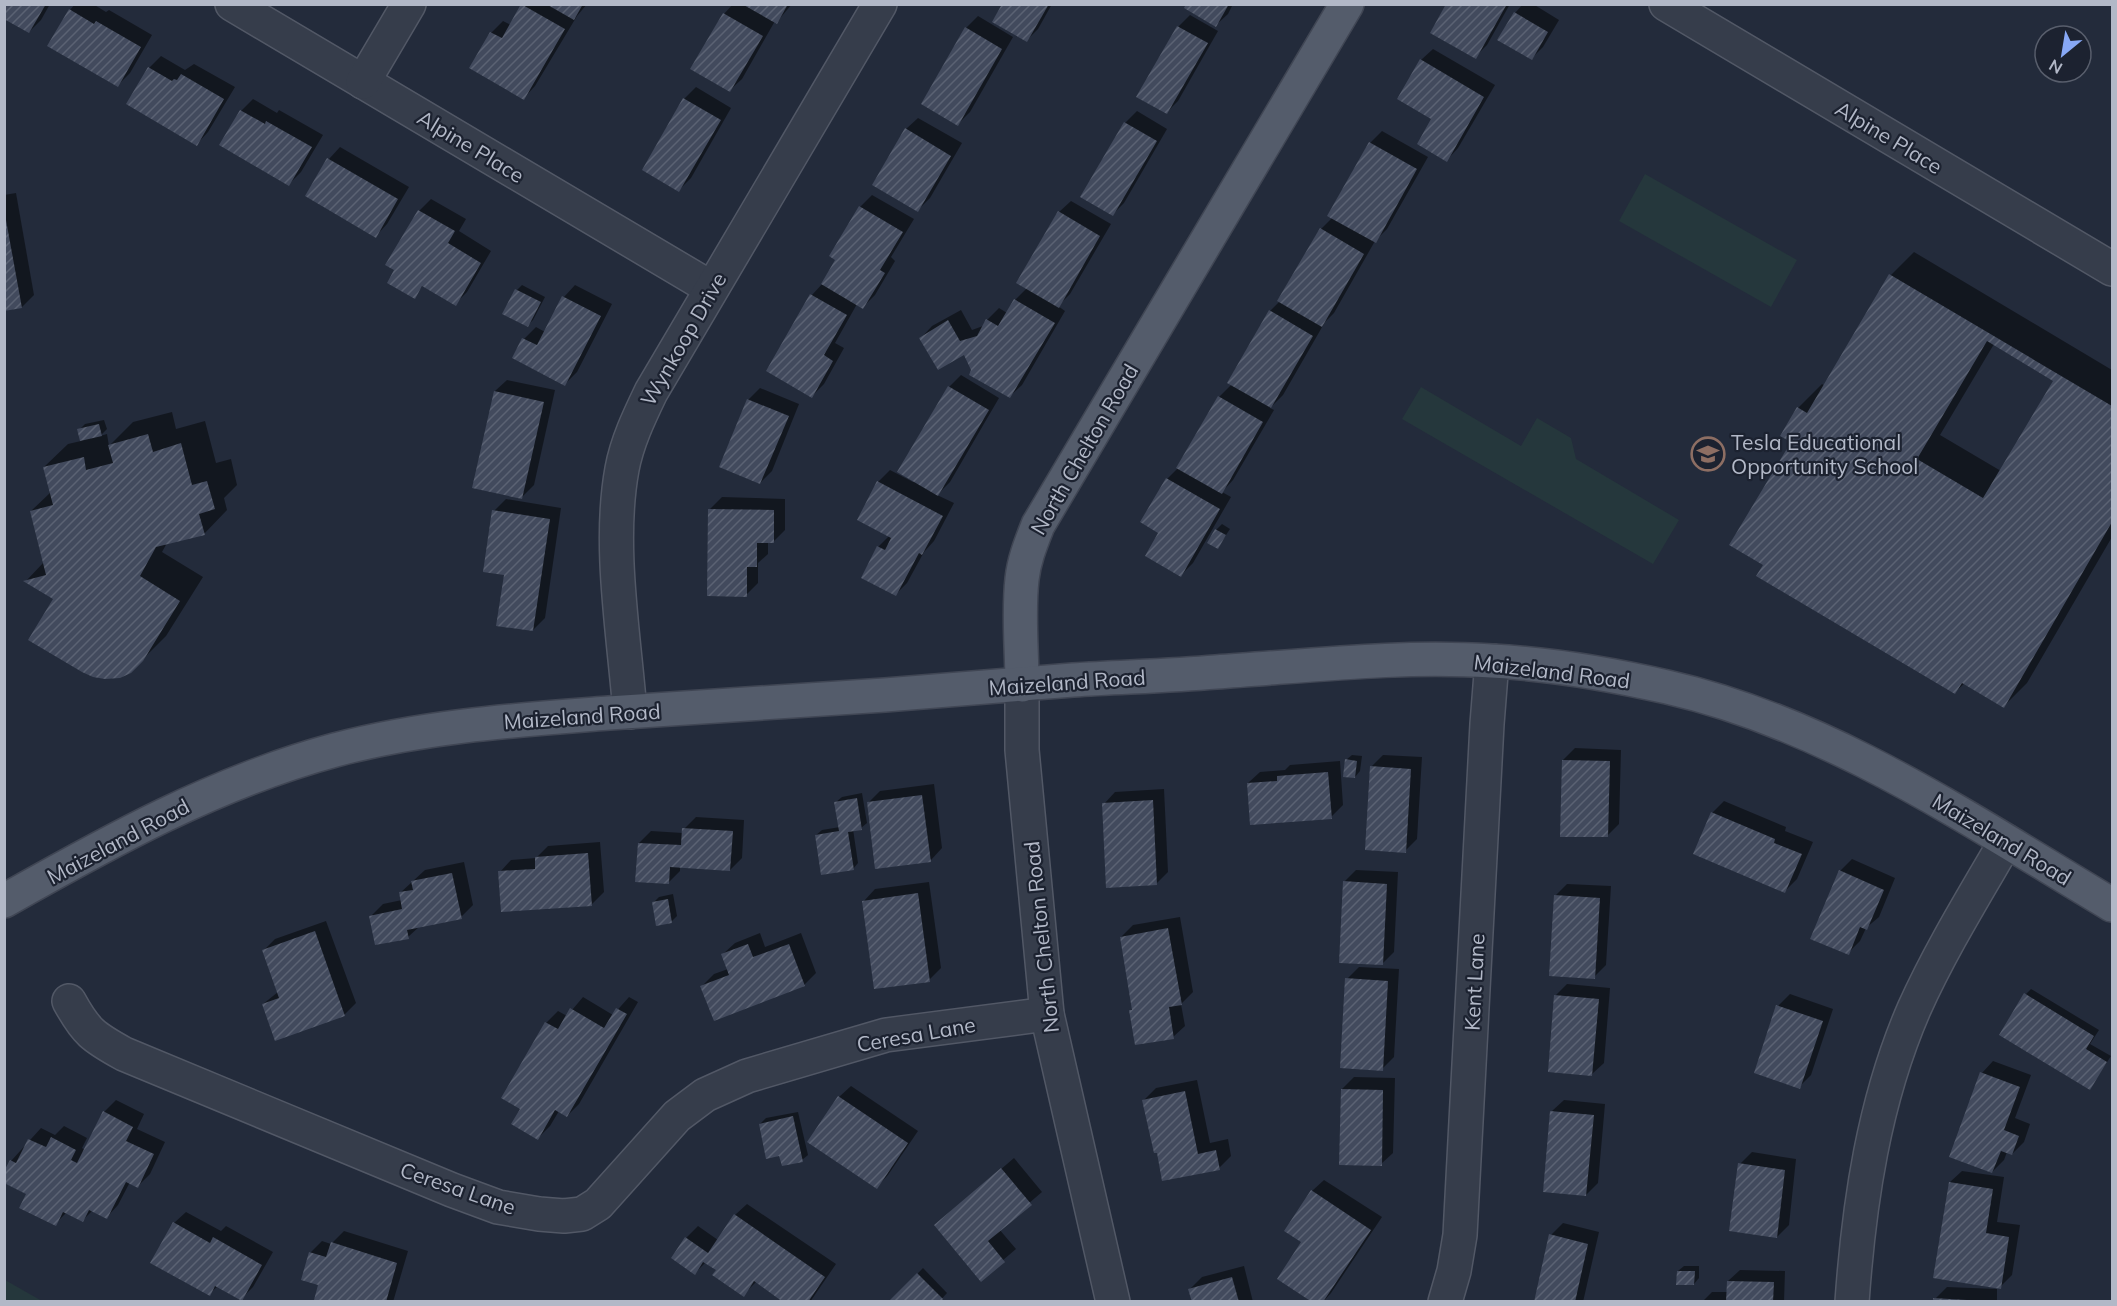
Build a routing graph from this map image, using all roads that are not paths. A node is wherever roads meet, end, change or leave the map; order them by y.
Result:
1 (232, 4) edge
2 (409, 4) edge
3 (880, 4) edge
4 (1347, 4) edge
5 (1666, 4) edge
6 (363, 82) junction
7 (2112, 269) edge
8 (711, 288) junction
9 (1492, 661) junction
10 (1022, 685) junction
11 (630, 712) junction
12 (2006, 841) junction
13 (4, 901) edge
14 (2112, 905) edge
15 (69, 1001) dead end
16 (1047, 1014) junction
17 (1113, 1302) edge
18 (1445, 1302) edge
19 (1852, 1302) edge

1 - 6 street, Alpine Place
2 - 6 street
3 - 8 street, Wynkoop Drive
4 - 10 main road, North Chelton Road
5 - 7 street, Alpine Place
6 - 8 street, Alpine Place
8 - 11 street, Wynkoop Drive
9 - 10 main road, Maizeland Road
9 - 12 main road, Maizeland Road
9 - 18 street, Kent Lane
10 - 11 main road, Maizeland Road
10 - 16 street, North Chelton Road
11 - 13 main road, Maizeland Road
12 - 14 main road, Maizeland Road
12 - 19 street
15 - 16 street, Ceresa Lane
16 - 17 street, North Chelton Road

